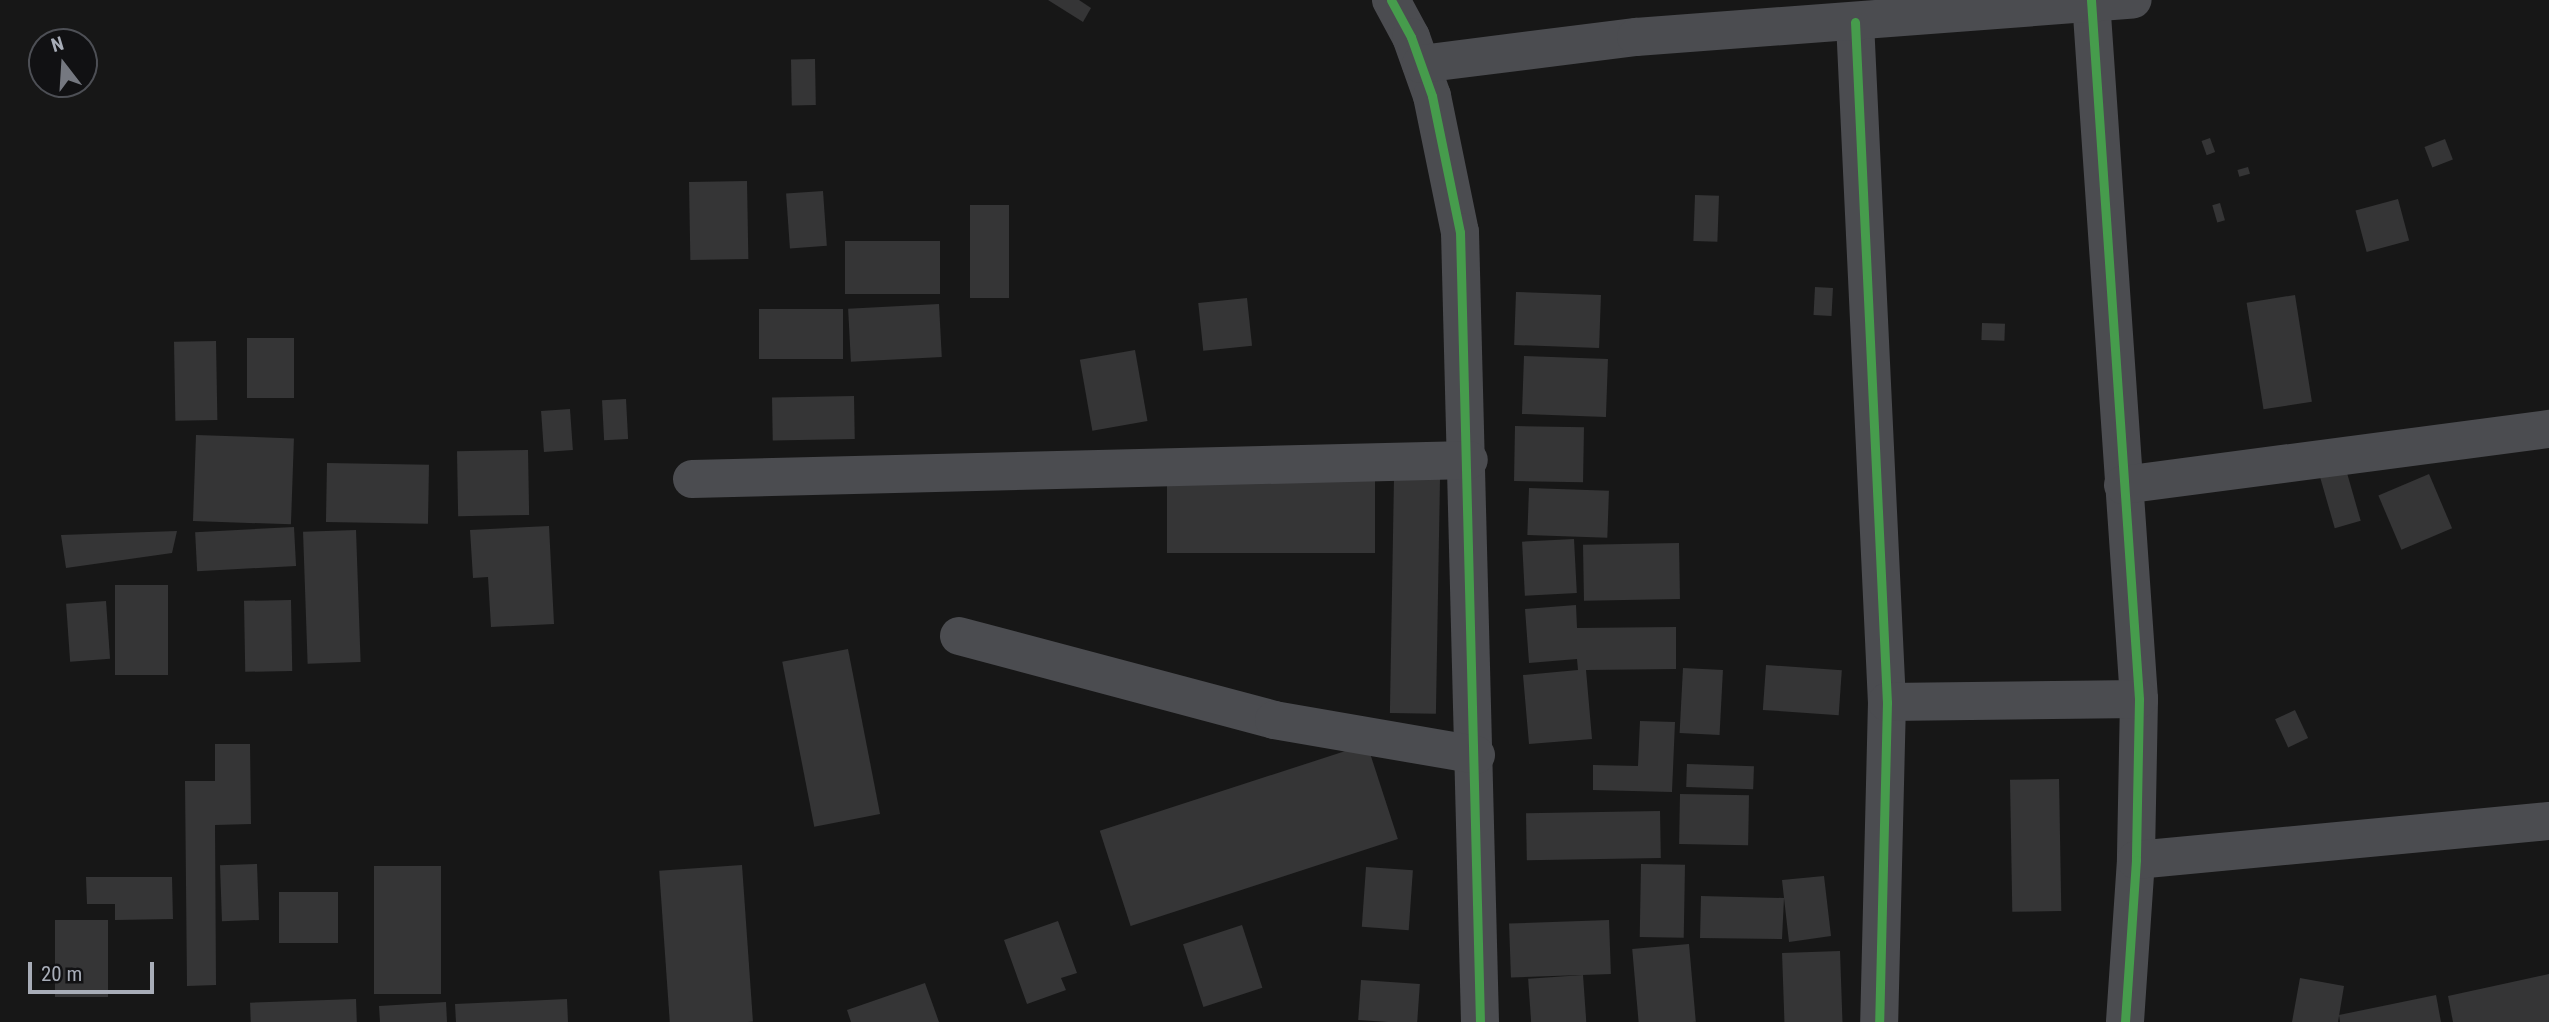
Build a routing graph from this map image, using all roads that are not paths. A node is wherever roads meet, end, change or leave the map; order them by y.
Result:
1 (1391, 0) edge
2 (2133, 0) edge
3 (2092, 3) edge
4 (1855, 22) junction
5 (1421, 64) junction
6 (2549, 429) edge
7 (1469, 460) junction
8 (692, 479) dead end
9 (2123, 485) junction
10 (959, 636) dead end
11 (2139, 699) junction
12 (1887, 702) junction
13 (1476, 754) junction
14 (2549, 821) edge
15 (2136, 860) junction
16 (1480, 1022) edge
17 (1879, 1022) edge
18 (2125, 1022) edge

1 - 5 street
2 - 3 street
3 - 4 street
3 - 9 street
4 - 5 street
4 - 12 street
5 - 7 street
6 - 9 street
7 - 8 street
7 - 13 street
9 - 11 street
10 - 13 street
11 - 12 street
11 - 15 street
12 - 17 street
13 - 16 street
14 - 15 street
15 - 18 street

